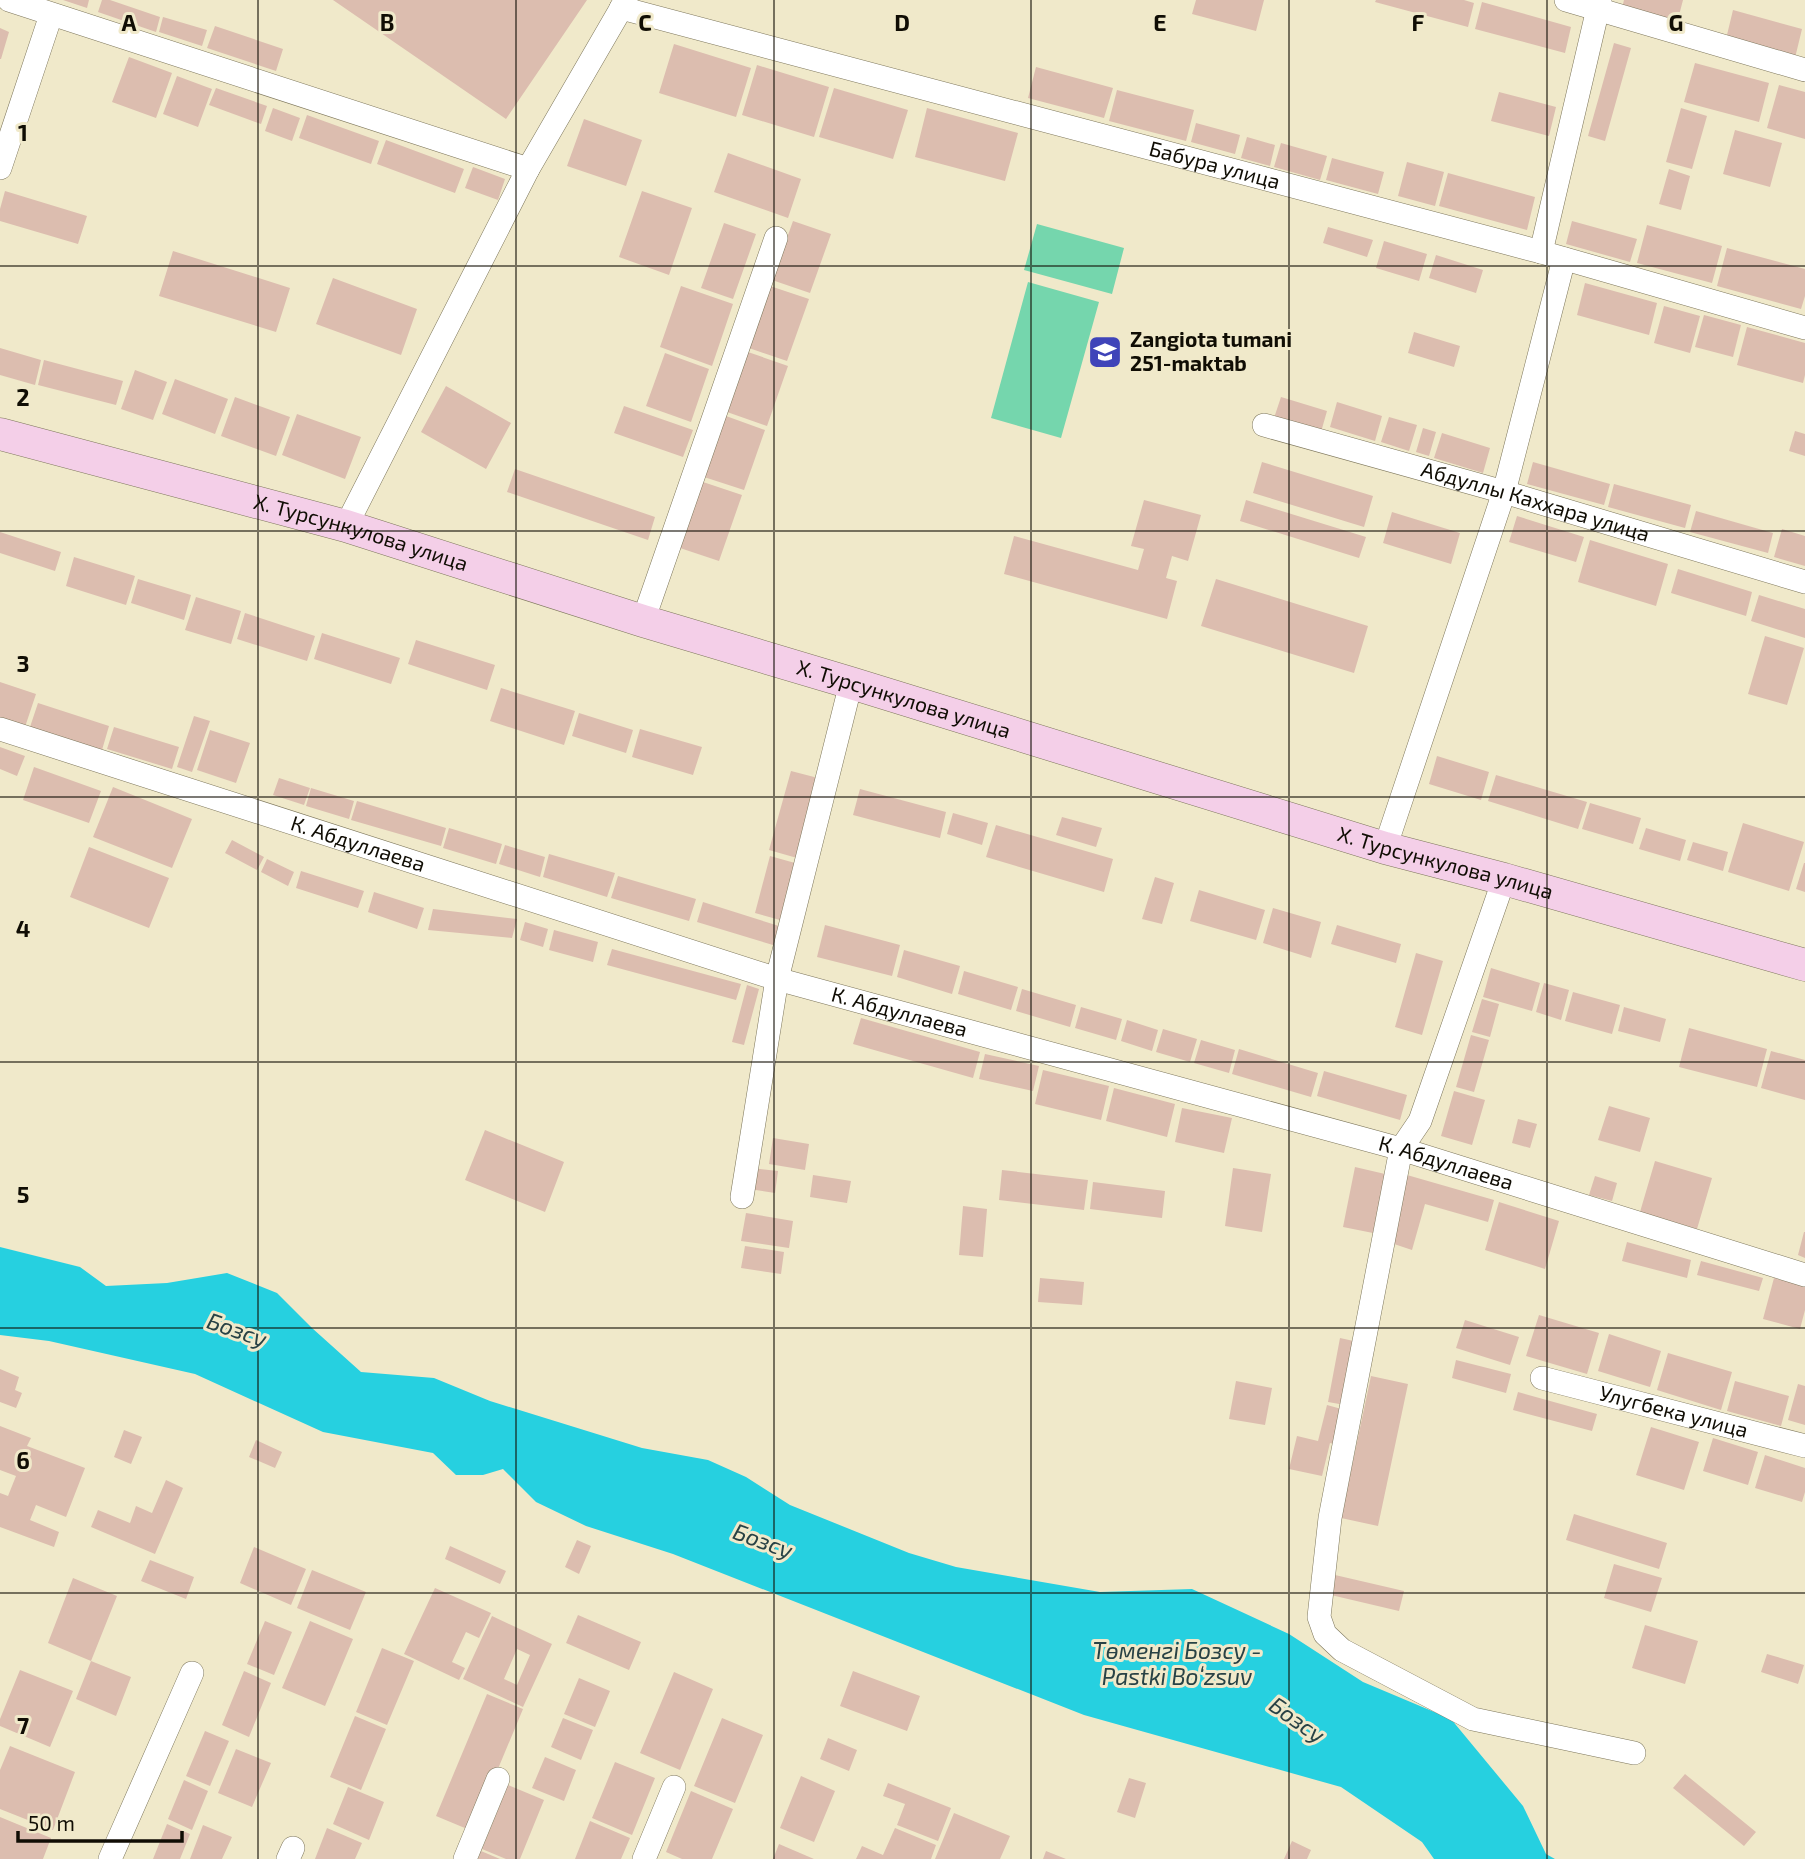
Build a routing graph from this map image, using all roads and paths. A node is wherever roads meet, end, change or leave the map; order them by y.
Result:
1 (9, 0) edge
2 (1566, 0) edge
3 (624, 4) edge
4 (1599, 4) edge
5 (51, 15) junction
6 (1805, 70) edge
7 (0, 168) edge
8 (527, 169) junction
9 (776, 238) dead end
10 (1541, 252) junction
11 (1564, 259) junction
12 (1805, 328) edge
13 (1264, 425) dead end
14 (0, 433) edge
15 (1504, 492) junction
16 (346, 526) junction
17 (1805, 582) edge
18 (643, 621) junction
19 (850, 683) junction
20 (0, 729) edge
21 (1385, 848) junction
22 (1504, 879) junction
23 (1805, 965) edge
24 (777, 979) junction
25 (1401, 1149) junction
26 (742, 1197) dead end
27 (1805, 1275) edge
28 (1542, 1378) dead end
29 (1805, 1446) edge
30 (192, 1673) dead end
31 (1634, 1753) dead end
32 (498, 1779) dead end
33 (674, 1787) dead end
34 (110, 1859) edge
35 (465, 1859) edge
36 (644, 1859) edge

1 - 5 street
2 - 4 street
3 - 8 street
3 - 10 street, Бабура улица
4 - 6 street
4 - 10 street
5 - 7 street
5 - 8 street
8 - 16 street
9 - 18 street
10 - 11 street, Бабура улица
11 - 12 street, Бабура улица
11 - 15 street
13 - 15 street, Абдуллы Каххара улица
14 - 16 street, Х. Турсункулова улица
15 - 17 street, Абдуллы Каххара улица
15 - 21 street
16 - 18 street, Х. Турсункулова улица
18 - 19 street, Х. Турсункулова улица
19 - 21 street, Х. Турсункулова улица
19 - 24 street
20 - 24 street, К. Абдуллаева
21 - 22 street, Х. Турсункулова улица
22 - 23 street, Х. Турсункулова улица
22 - 25 street
24 - 25 street, К. Абдуллаева
24 - 26 street
25 - 27 street, К. Абдуллаева
25 - 31 street
28 - 29 street, Улугбека улица
30 - 34 street
32 - 35 street
33 - 36 street

